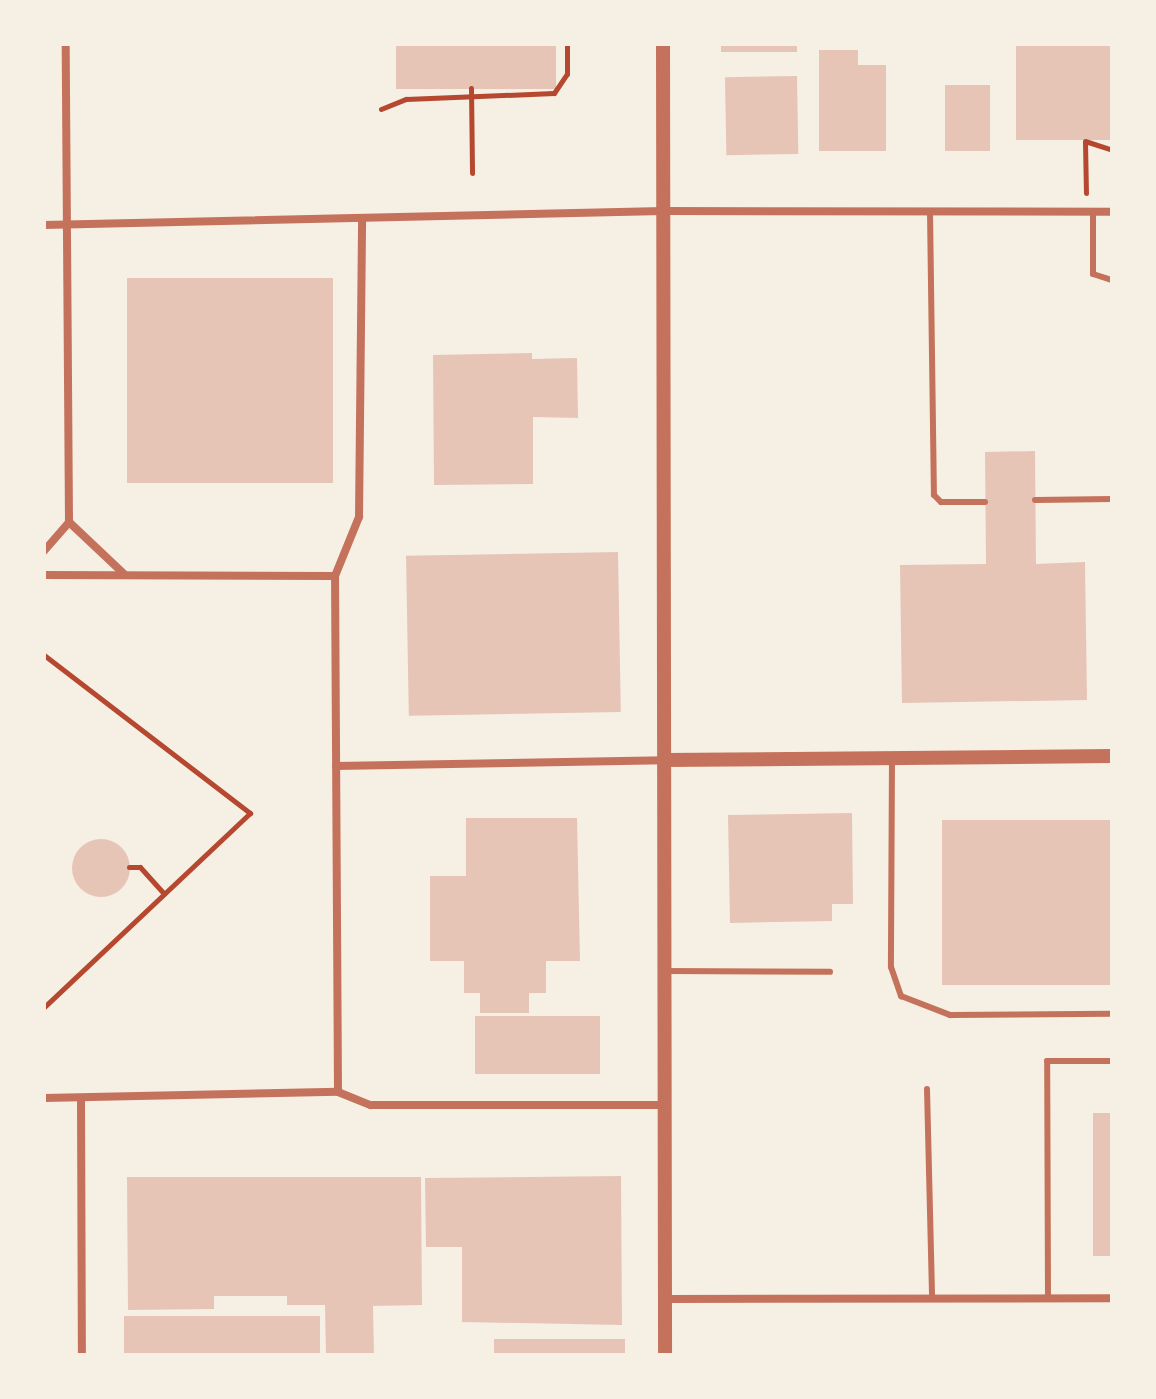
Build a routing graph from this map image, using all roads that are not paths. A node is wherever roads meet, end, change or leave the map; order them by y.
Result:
1 (66, 44) edge
2 (663, 44) edge
3 (663, 211) junction
4 (930, 212) junction
5 (1090, 212) junction
6 (1112, 212) edge
7 (362, 220) junction
8 (44, 225) edge
9 (66, 225) junction
10 (1112, 280) edge
11 (1112, 499) edge
12 (1035, 500) dead end
13 (985, 502) dead end
14 (69, 522) junction
15 (44, 551) edge
16 (124, 574) junction
17 (44, 575) edge
18 (335, 576) junction
19 (1112, 756) edge
20 (892, 758) junction
21 (665, 760) junction
22 (336, 766) junction
23 (665, 971) junction
24 (830, 972) dead end
25 (1112, 1014) edge
26 (1112, 1061) edge
27 (927, 1089) dead end
28 (338, 1092) junction
29 (44, 1098) edge
30 (81, 1098) junction
31 (666, 1105) junction
32 (932, 1298) junction
33 (1048, 1298) junction
34 (1112, 1298) edge
35 (665, 1299) junction
36 (82, 1355) edge
37 (665, 1355) edge

1 - 9 street
2 - 3 street
3 - 4 street
3 - 7 street
3 - 21 street
4 - 5 street
4 - 13 lane
5 - 6 street
5 - 10 lane
7 - 9 street
7 - 18 street
8 - 9 street
9 - 14 street
11 - 12 lane
14 - 15 street
14 - 16 street
16 - 17 street
16 - 18 street
18 - 22 street
19 - 20 street
20 - 21 street
20 - 25 lane
21 - 22 street
21 - 23 street
22 - 28 street
23 - 24 lane
23 - 31 street
26 - 33 lane
27 - 32 lane
28 - 30 street
28 - 31 street
29 - 30 street
30 - 36 street
31 - 35 street
32 - 33 street
32 - 35 street
33 - 34 street
35 - 37 street

